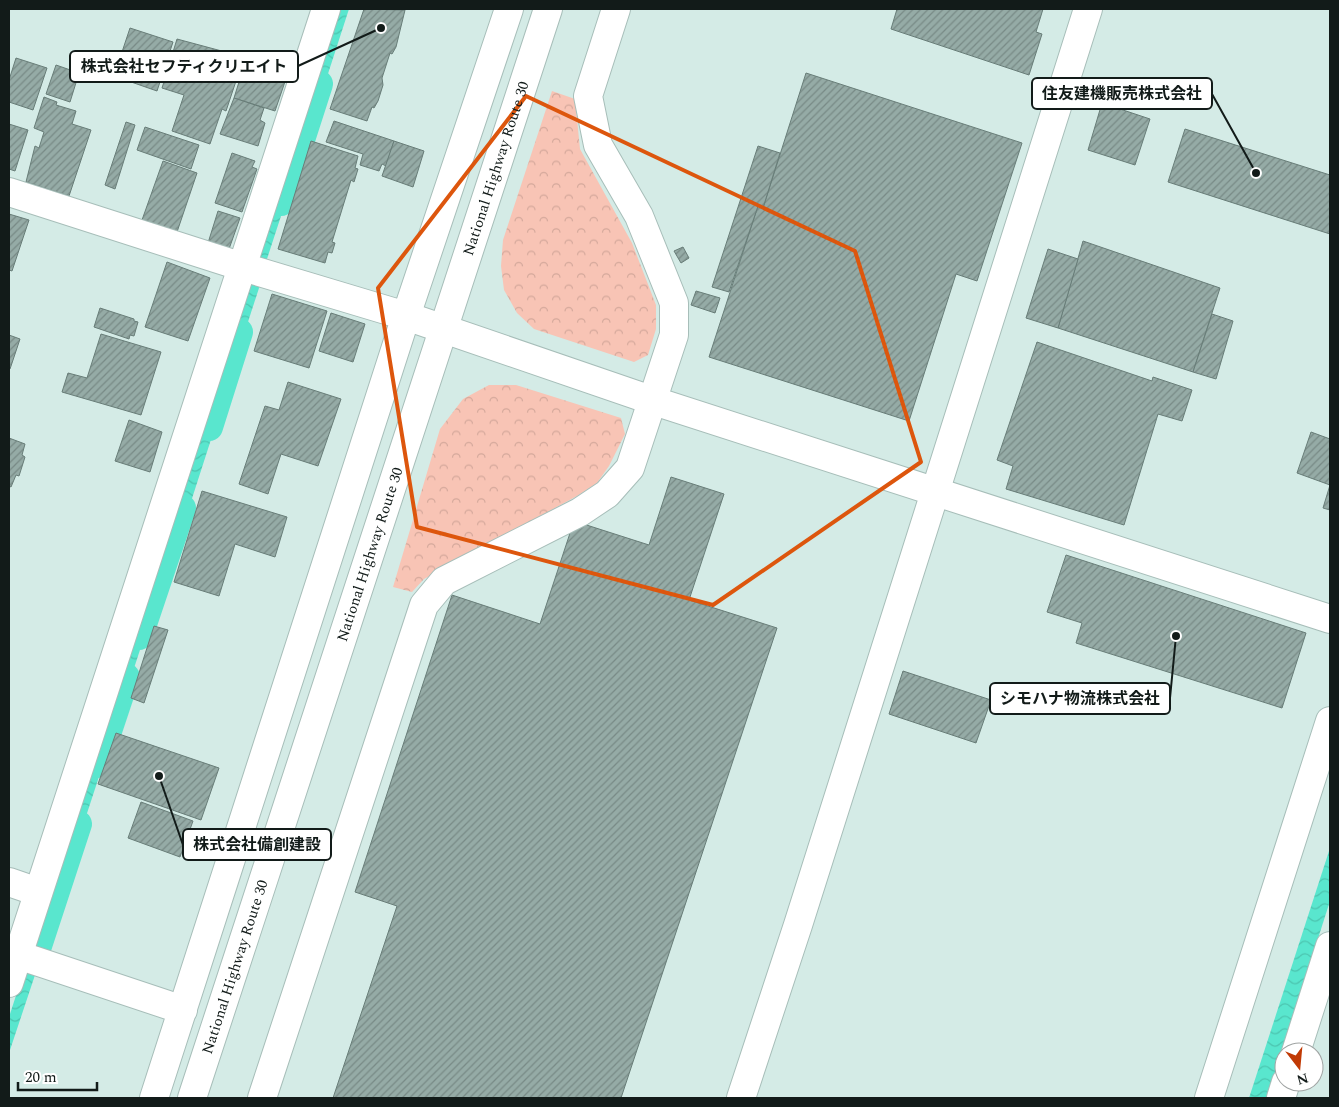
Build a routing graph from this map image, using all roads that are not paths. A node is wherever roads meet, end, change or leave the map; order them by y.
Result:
1 (326, 9) edge
2 (509, 9) edge
3 (548, 9) edge
4 (616, 9) edge
5 (1088, 9) edge
6 (9, 192) edge
7 (243, 267) junction
8 (406, 316) junction
9 (443, 330) junction
10 (651, 400) junction
11 (933, 492) junction
12 (1330, 619) edge
13 (1330, 721) edge
14 (9, 882) edge
15 (38, 892) junction
16 (1330, 946) edge
17 (13, 953) edge
18 (9, 983) edge
19 (183, 1010) junction
20 (1299, 1042) edge
21 (154, 1098) edge
22 (192, 1098) edge
23 (262, 1098) edge
24 (741, 1098) edge
25 (1209, 1098) edge

1 - 7 main road
2 - 8 main road
3 - 9 main road, National Highway Route 30
4 - 10 main road
5 - 11 main road
6 - 7 main road
7 - 8 main road
7 - 15 main road
8 - 9 main road
8 - 19 main road
9 - 10 main road
9 - 22 main road, National Highway Route 30
10 - 11 main road
10 - 23 main road
11 - 12 main road
11 - 24 main road
13 - 25 main road
14 - 15 main road
15 - 17 main road
16 - 20 main road
17 - 18 main road
17 - 19 main road
19 - 21 main road

